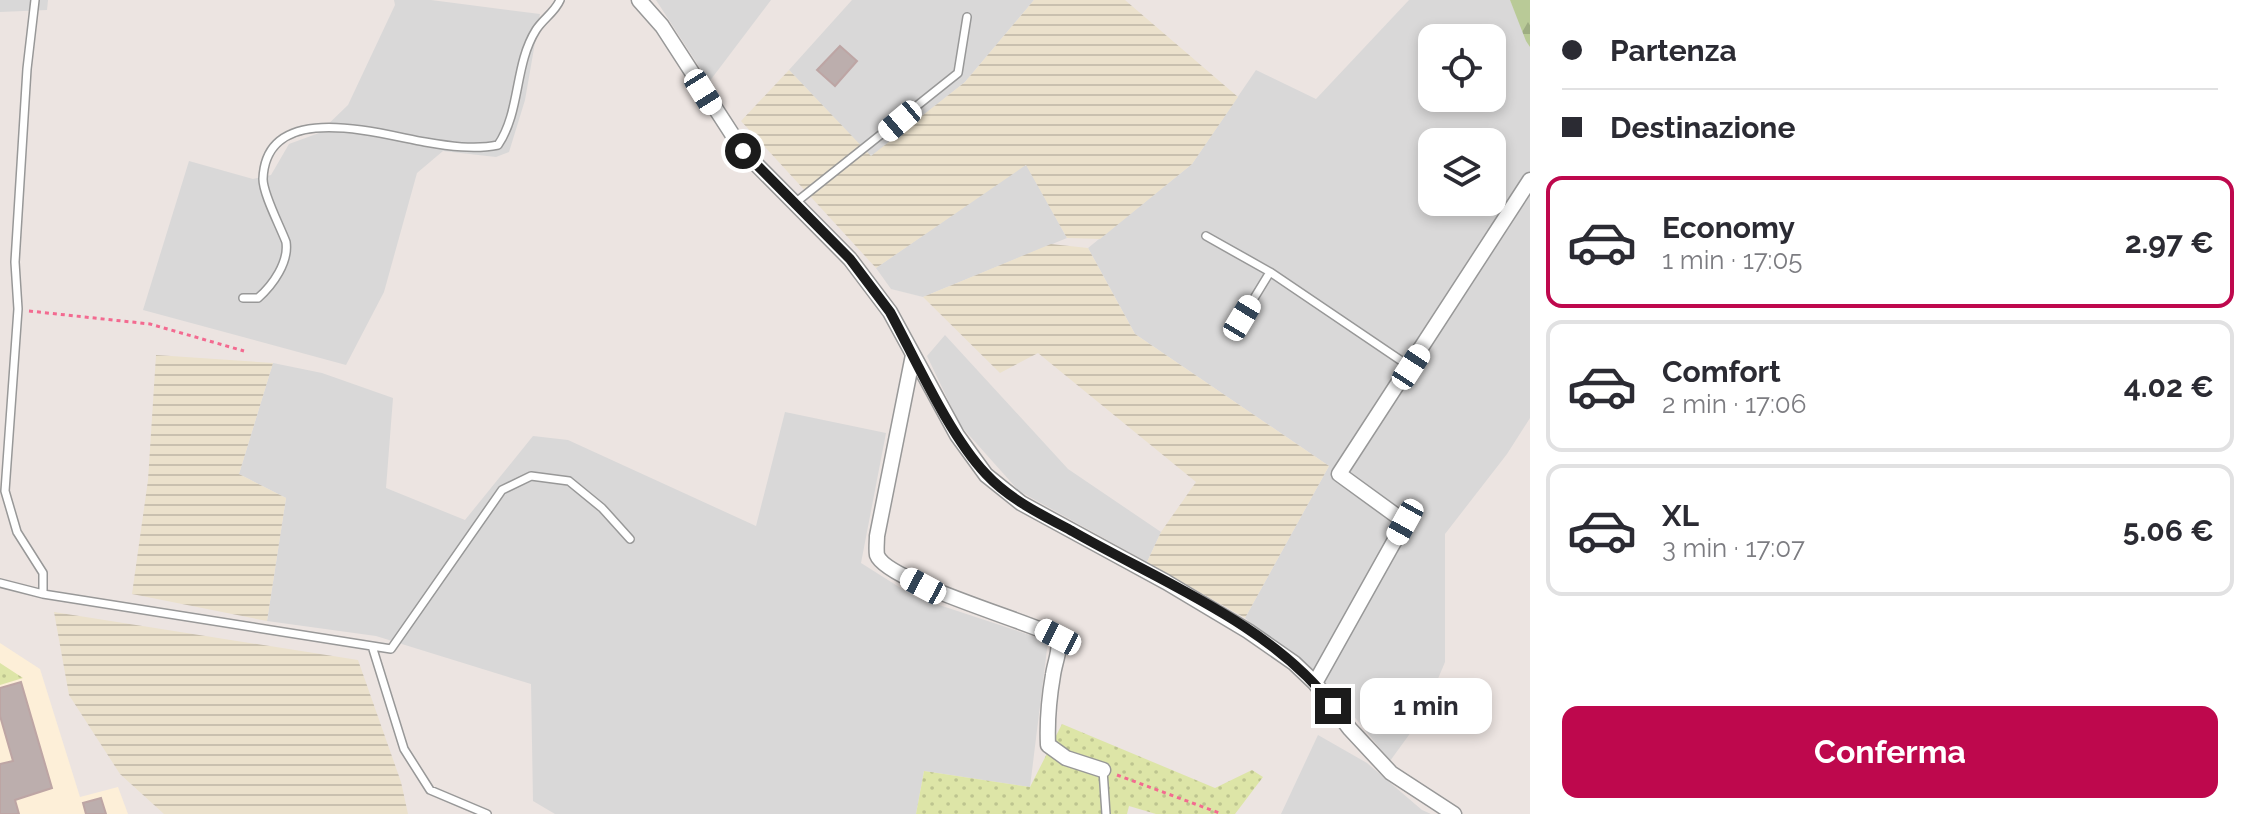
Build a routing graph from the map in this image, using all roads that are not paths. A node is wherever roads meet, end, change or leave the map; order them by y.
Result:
1 (35, 0) edge
2 (560, 0) edge
3 (639, 0) edge
4 (967, 17) dead end
5 (1530, 180) edge
6 (795, 203) junction
7 (1206, 236) dead end
8 (1270, 272) junction
9 (243, 298) dead end
10 (1242, 318) dead end
11 (913, 355) junction
12 (1411, 367) junction
13 (630, 539) dead end
14 (0, 583) edge
15 (43, 594) junction
16 (372, 646) junction
17 (1315, 683) junction
18 (1103, 770) joint
19 (487, 814) edge
20 (1106, 814) edge
21 (1454, 814) edge

1 - 15 lane
2 - 9 lane
3 - 6 street
4 - 6 lane
5 - 12 street
6 - 11 street
7 - 8 lane
8 - 10 lane
8 - 12 lane
11 - 17 street
11 - 18 street
12 - 17 street
13 - 16 lane
14 - 15 lane
15 - 16 lane
16 - 19 lane
17 - 21 street
18 - 20 lane

